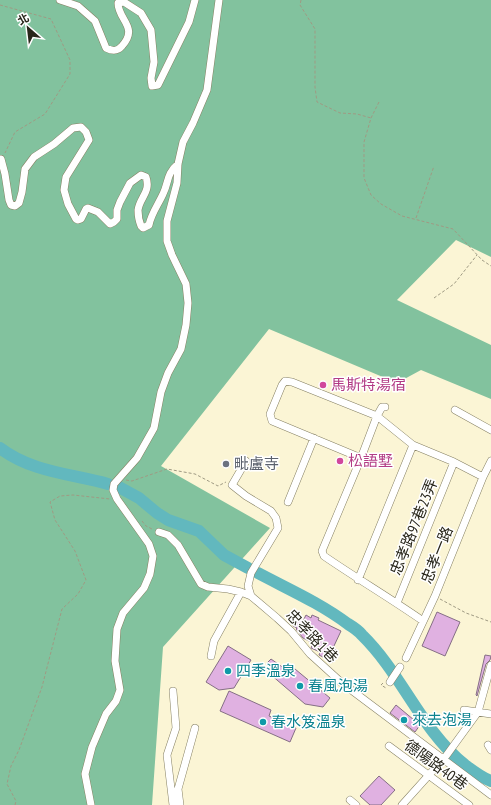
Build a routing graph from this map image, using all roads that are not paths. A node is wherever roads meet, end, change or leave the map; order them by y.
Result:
1 (60, 0) edge
2 (195, 0) edge
3 (219, 0) edge
4 (1, 159) edge
5 (178, 164) junction
6 (385, 407) dead end
7 (455, 410) dead end
8 (377, 416) junction
9 (491, 430) edge
10 (314, 438) junction
11 (413, 445) junction
12 (361, 458) junction
13 (246, 461) dead end
14 (491, 461) edge
15 (454, 462) junction
16 (483, 477) junction
17 (288, 502) dead end
18 (159, 532) dead end
19 (358, 580) junction
20 (241, 592) junction
21 (251, 596) junction
22 (397, 603) junction
23 (423, 621) junction
24 (211, 656) dead end
25 (406, 658) dead end
26 (491, 665) edge
27 (400, 667) dead end
28 (390, 682) dead end
29 (173, 691) dead end
30 (464, 710) dead end
31 (478, 712) junction
32 (491, 714) edge
33 (195, 728) dead end
34 (389, 746) dead end
35 (444, 758) junction
36 (428, 775) junction
37 (491, 794) edge
38 (91, 805) edge
39 (173, 805) edge
40 (180, 805) edge
41 (402, 805) edge
42 (469, 805) edge

1 - 2 street
3 - 5 street
4 - 5 street
5 - 38 street
6 - 8 street
7 - 9 street
8 - 10 street
8 - 11 street
8 - 12 street
10 - 12 street
10 - 17 street
11 - 15 street
11 - 19 street
12 - 19 street
13 - 21 street
14 - 16 street, 忠孝一路
15 - 16 street
15 - 22 street, 忠孝路97巷23弄
16 - 23 street, 忠孝一路
18 - 20 street, 忠孝路1巷
19 - 22 street
20 - 21 street, 忠孝路1巷
20 - 24 street
21 - 35 street, 忠孝路1巷
22 - 23 street
23 - 25 street, 忠孝一路
26 - 31 street
27 - 28 street
29 - 39 street
30 - 31 street
31 - 32 street
31 - 35 street
33 - 40 street
34 - 36 street, 德陽路40巷
35 - 36 street
35 - 37 street, 忠孝路1巷
36 - 41 street
36 - 42 street, 德陽路40巷

